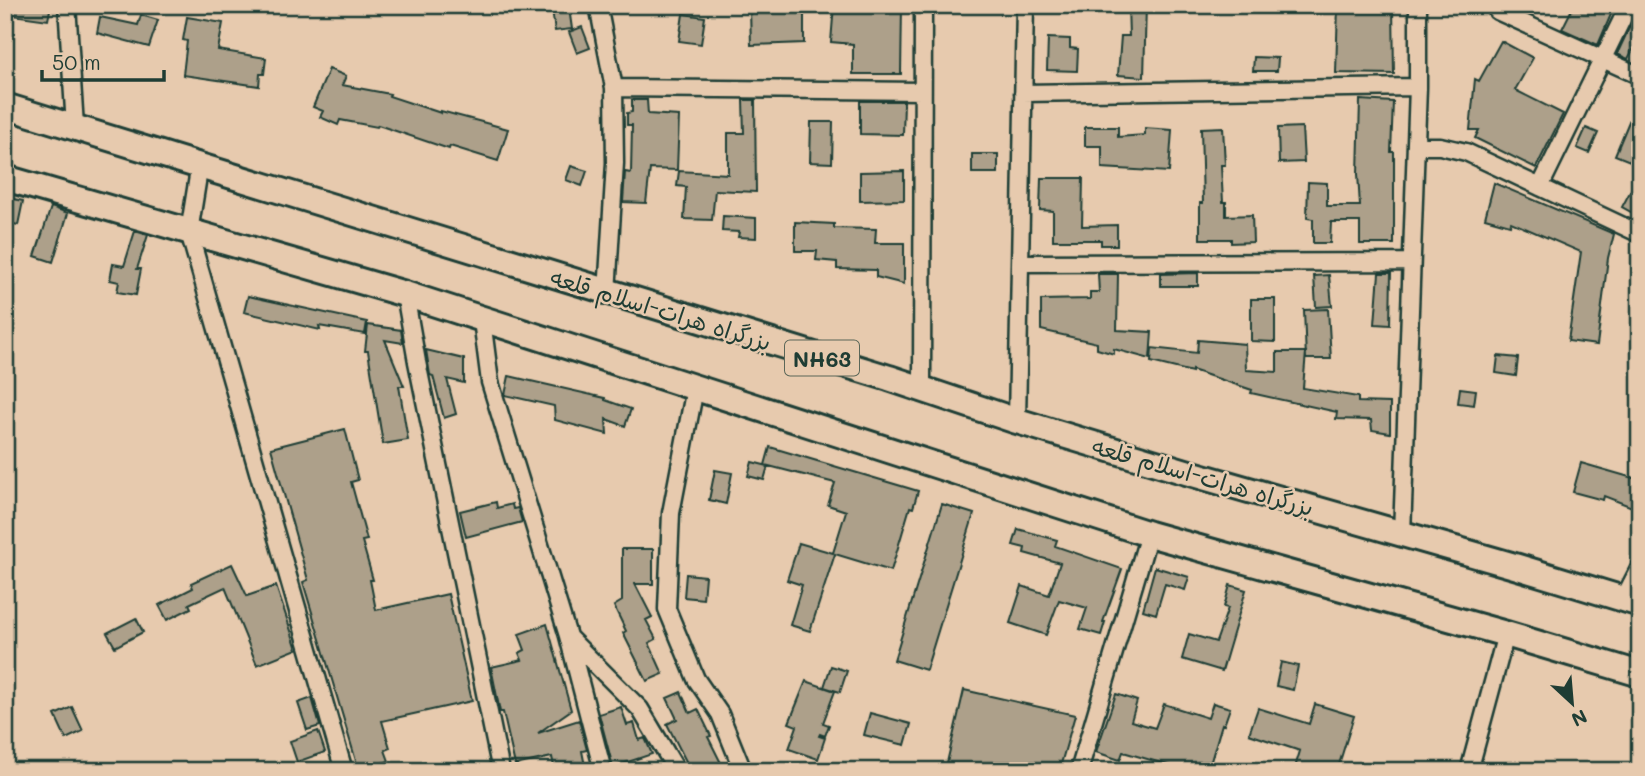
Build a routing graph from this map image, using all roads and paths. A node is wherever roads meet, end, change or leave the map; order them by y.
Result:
1 (67, 5) edge
2 (598, 5) edge
3 (923, 5) edge
4 (1025, 5) edge
5 (1418, 5) edge
6 (1629, 5) edge
7 (1497, 11) dead end
8 (1603, 59) junction
9 (1640, 76) edge
10 (1418, 87) junction
11 (614, 88) junction
12 (922, 90) junction
13 (1023, 93) junction
14 (5, 106) edge
15 (75, 126) junction
16 (1416, 146) junction
17 (200, 164) junction
18 (5, 178) edge
19 (1540, 187) junction
20 (188, 232) junction
21 (1640, 234) edge
22 (1412, 261) junction
23 (1020, 263) junction
24 (607, 293) junction
25 (405, 294) junction
26 (482, 320) junction
27 (695, 388) junction
28 (922, 390) junction
29 (1017, 421) junction
30 (1149, 534) junction
31 (1402, 534) junction
32 (1640, 567) edge
33 (1631, 602) edge
34 (1506, 634) junction
35 (568, 636) junction
36 (1640, 674) edge
37 (344, 771) edge
38 (501, 771) edge
39 (603, 771) edge
40 (677, 771) edge
41 (743, 771) edge
42 (1079, 771) edge
43 (1469, 771) edge

1 - 15 street
2 - 11 street
3 - 12 street
4 - 13 street
5 - 10 street
6 - 8 street
7 - 8 street
8 - 9 street
8 - 19 street
10 - 13 street
10 - 16 street
11 - 12 street
11 - 24 street
12 - 28 street
13 - 23 street
14 - 15 highway, بزرگراه هرات-اسلام قلعه / NH63
15 - 17 highway, بزرگراه هرات-اسلام قلعه / NH63
16 - 19 street
16 - 22 street
17 - 20 street
17 - 24 highway, بزرگراه هرات-اسلام قلعه / NH63
18 - 20 highway
19 - 21 street
20 - 25 highway
20 - 37 street
22 - 23 street
22 - 31 street
23 - 29 street
24 - 28 highway, بزرگراه هرات-اسلام قلعه / NH63
25 - 26 highway
25 - 38 street
26 - 27 highway
26 - 35 street
27 - 30 highway
27 - 41 street
28 - 29 highway, بزرگراه هرات-اسلام قلعه / NH63
29 - 31 highway, بزرگراه هرات-اسلام قلعه / NH63
30 - 34 highway
30 - 42 street
31 - 33 highway, بزرگراه هرات-اسلام قلعه / NH63
32 - 33 street
34 - 36 highway
34 - 43 street
35 - 39 street
35 - 40 street

